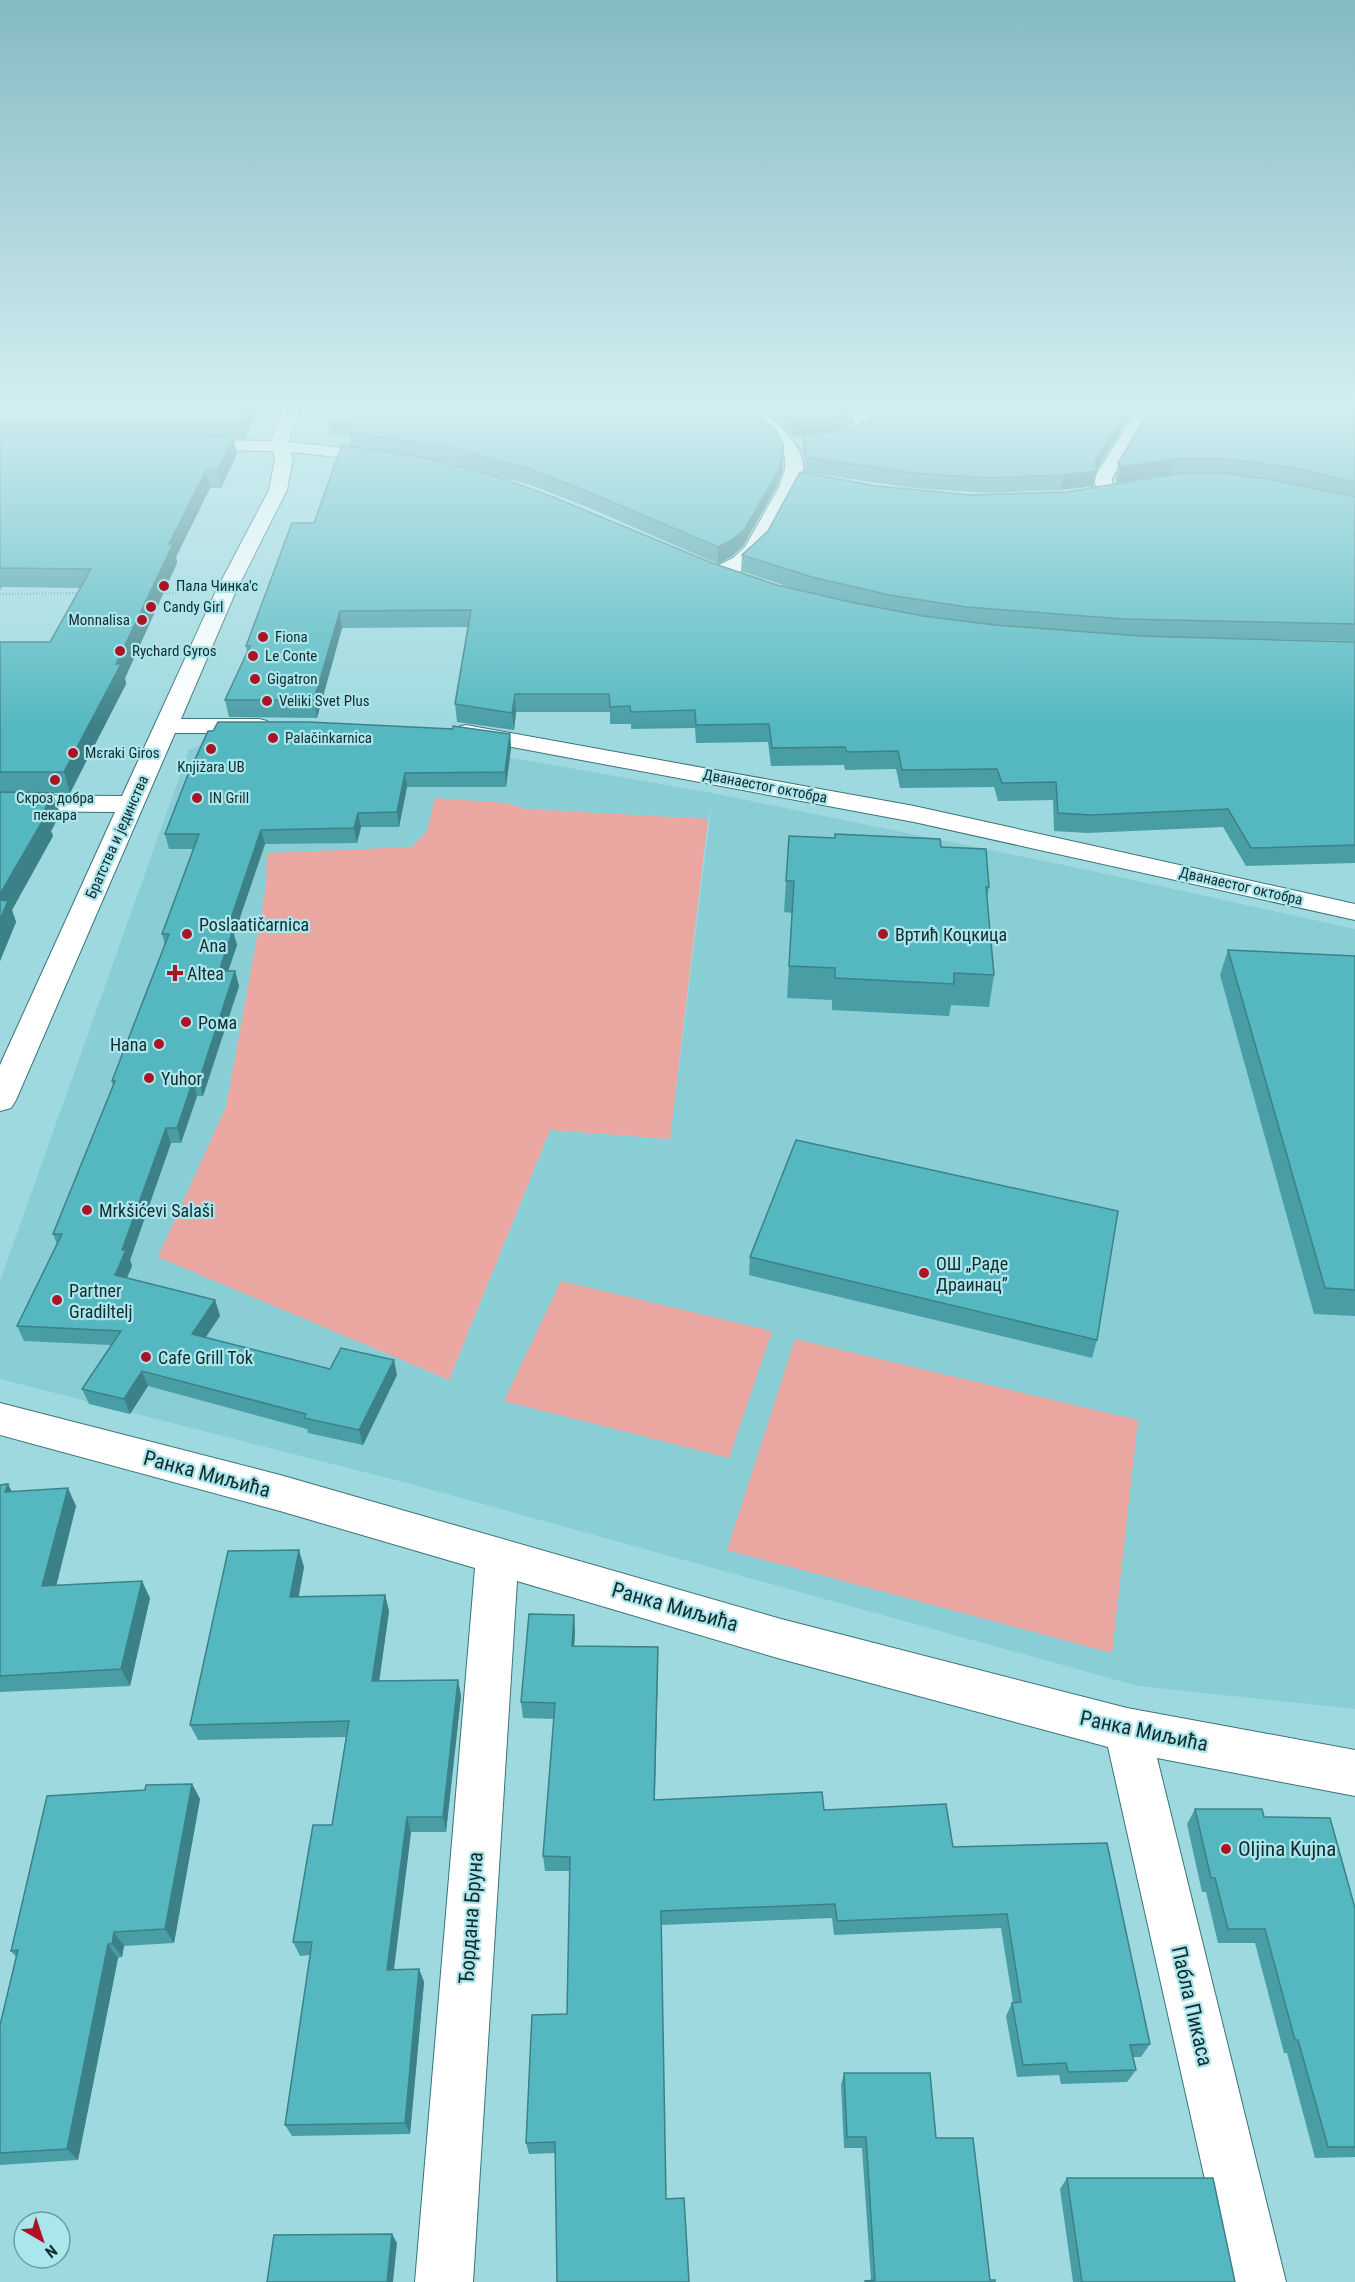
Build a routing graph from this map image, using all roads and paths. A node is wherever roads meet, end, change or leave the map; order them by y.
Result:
1 (266, 514) edge
2 (772, 514) edge
3 (750, 584) edge
4 (226, 592) junction
5 (83, 593) edge
6 (154, 593) edge
7 (0, 594) edge
8 (168, 726) junction
9 (280, 726) edge
10 (439, 729) edge
11 (0, 803) edge
12 (132, 804) junction
13 (1355, 912) edge
14 (0, 1100) edge
15 (0, 1419) edge
16 (497, 1555) junction
17 (1127, 1730) junction
18 (1355, 1773) edge
19 (444, 2282) edge
20 (1257, 2282) edge

1 - 4 street, Братства и јединства
2 - 3 street
4 - 6 path
4 - 8 street, Братства и јединства
5 - 7 path
8 - 9 street
8 - 12 street, Братства и јединства
10 - 13 street, Дванаестог октобра
11 - 12 street
12 - 14 street, Братства и јединства
15 - 16 street, Ранка Миљића
16 - 17 street, Ранка Миљића
16 - 19 street, Ђордана Бруна
17 - 18 street, Ранка Миљића
17 - 20 street, Пабла Пикаса

